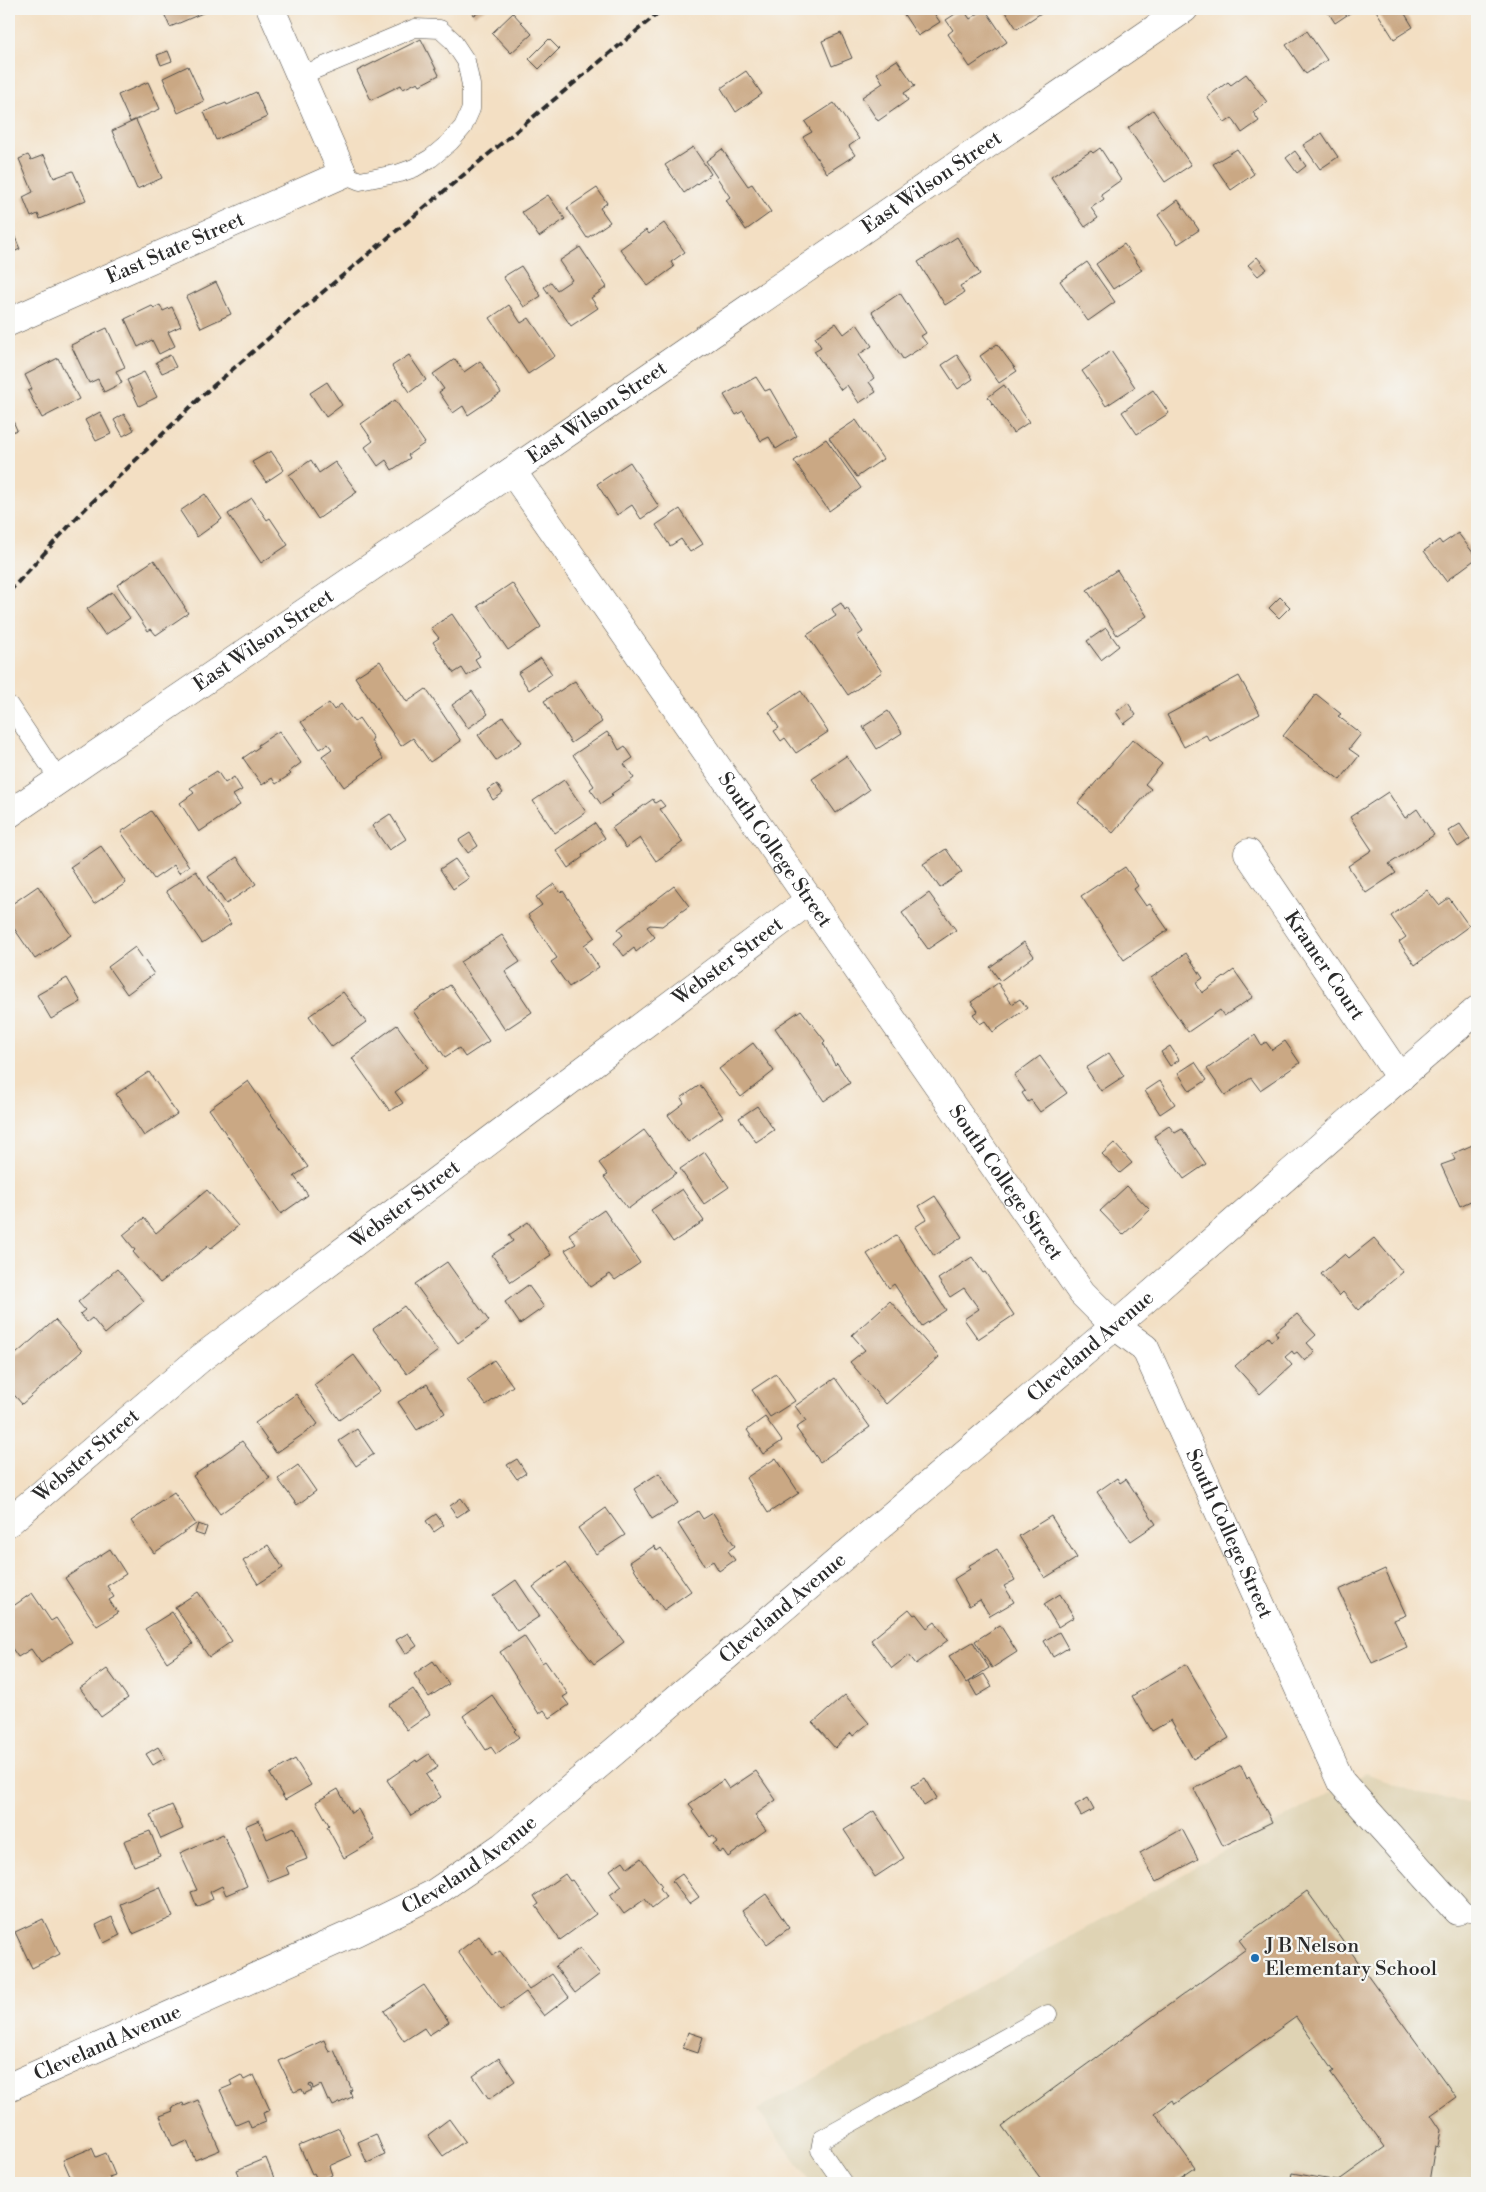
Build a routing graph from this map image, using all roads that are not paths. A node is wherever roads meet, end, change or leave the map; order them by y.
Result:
1 (271, 9) edge
2 (1184, 9) edge
3 (300, 76) junction
4 (343, 174) junction
5 (9, 322) edge
6 (512, 472) junction
7 (9, 704) edge
8 (59, 780) junction
9 (9, 814) edge
10 (1248, 853) dead end
11 (811, 899) junction
12 (1477, 1010) edge
13 (1400, 1078) junction
14 (1115, 1326) junction
15 (9, 1522) edge
16 (1467, 1912) edge
17 (1048, 2014) dead end
18 (9, 2087) edge
19 (842, 2183) edge

1 - 3 street
2 - 6 street, East Wilson Street
3 - 4 street
3 - 4 lane
4 - 5 street, East State Street
6 - 8 street, East Wilson Street
6 - 11 street, South College Street
7 - 8 lane
8 - 9 street, East Wilson Street
10 - 13 street, Kramer Court
11 - 14 street, South College Street
11 - 15 street, Webster Street
12 - 13 street, Cleveland Avenue
13 - 14 street, Cleveland Avenue
14 - 16 street, South College Street
14 - 18 street, Cleveland Avenue
17 - 19 lane

